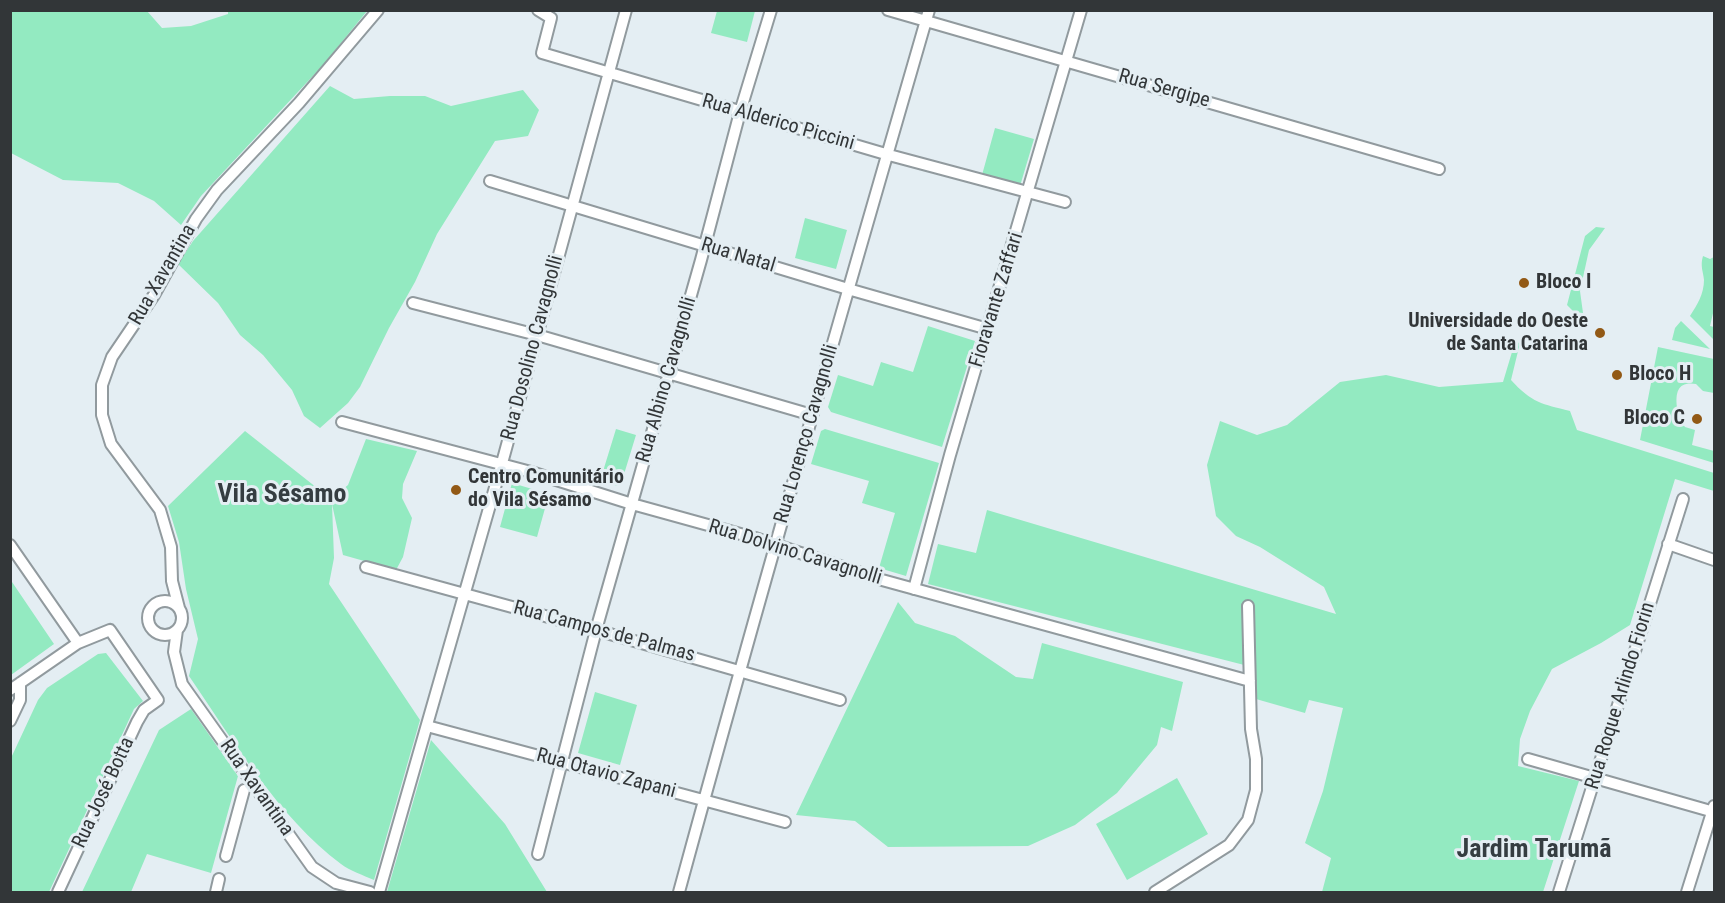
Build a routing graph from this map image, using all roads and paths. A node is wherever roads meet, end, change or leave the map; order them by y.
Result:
1 (378, 10) edge
2 (538, 10) edge
3 (626, 10) edge
4 (771, 10) edge
5 (888, 10) edge
6 (1082, 10) edge
7 (927, 16) edge
8 (1066, 61) junction
9 (609, 74) junction
10 (740, 112) junction
11 (889, 155) junction
12 (1439, 170) dead end
13 (490, 181) dead end
14 (1029, 192) junction
15 (1065, 202) dead end
16 (572, 206) junction
17 (705, 245) junction
18 (848, 289) junction
19 (413, 303) dead end
20 (988, 329) junction
21 (537, 335) junction
22 (669, 374) junction
23 (812, 415) junction
24 (342, 422) dead end
25 (502, 464) junction
26 (1683, 499) dead end
27 (632, 504) junction
28 (1668, 544) junction
29 (10, 545) edge
30 (776, 546) junction
31 (1714, 560) edge
32 (366, 567) dead end
33 (172, 581) junction
34 (914, 589) junction
35 (463, 594) junction
36 (158, 602) junction
37 (1248, 606) dead end
38 (179, 608) junction
39 (177, 630) junction
40 (596, 630) junction
41 (158, 634) junction
42 (78, 643) junction
43 (174, 652) junction
44 (741, 671) junction
45 (1250, 681) junction
46 (21, 683) junction
47 (10, 690) edge
48 (840, 700) dead end
49 (10, 721) edge
50 (427, 726) junction
51 (1528, 759) dead end
52 (561, 762) junction
53 (1595, 778) junction
54 (244, 790) dead end
55 (704, 801) junction
56 (1714, 810) edge
57 (785, 822) dead end
58 (538, 854) dead end
59 (226, 856) dead end
60 (219, 879) dead end
61 (58, 892) edge
62 (216, 892) edge
63 (370, 892) edge
64 (379, 892) edge
65 (679, 892) edge
66 (1155, 892) edge
67 (1559, 892) edge
68 (1687, 892) edge

1 - 33 street, Rua Xavantina
2 - 9 street, Rua Alderico Piccini
3 - 9 street, Rua Dosolino Cavagnolli
4 - 10 street, Rua Albino Cavagnolli
5 - 7 street, Rua Sergipe
6 - 8 street, Fioravante Zaffari
7 - 8 street, Rua Sergipe
7 - 11 street, Rua Lorenço Cavagnolli
8 - 12 street, Rua Sergipe
8 - 14 street, Fioravante Zaffari
9 - 10 street, Rua Alderico Piccini
9 - 16 street, Rua Dosolino Cavagnolli
10 - 11 street, Rua Alderico Piccini
10 - 17 street, Rua Albino Cavagnolli
11 - 14 street, Rua Alderico Piccini
11 - 18 street, Rua Lorenço Cavagnolli
13 - 16 street, Rua Natal
14 - 15 street, Rua Alderico Piccini
14 - 20 street, Fioravante Zaffari
16 - 17 street, Rua Natal
16 - 21 street, Rua Dosolino Cavagnolli
17 - 18 street, Rua Natal
17 - 22 street, Rua Albino Cavagnolli
18 - 20 street, Rua Natal
18 - 23 street, Rua Lorenço Cavagnolli
19 - 21 street
20 - 34 street, Fioravante Zaffari
21 - 22 street
21 - 25 street, Rua Dosolino Cavagnolli
22 - 23 street
22 - 27 street, Rua Albino Cavagnolli
23 - 30 street, Rua Lorenço Cavagnolli
24 - 25 street, Rua Dolvino Cavagnolli
25 - 27 street, Rua Dolvino Cavagnolli
25 - 35 street, Rua Dosolino Cavagnolli
26 - 28 street, Rua Roque Arlindo Fiorin
27 - 30 street, Rua Dolvino Cavagnolli
27 - 40 street, Rua Albino Cavagnolli
28 - 31 street
28 - 53 street, Rua Roque Arlindo Fiorin
29 - 42 street
30 - 34 street, Rua Dolvino Cavagnolli
30 - 44 street, Rua Lorenço Cavagnolli
32 - 35 street, Rua Campos de Palmas
33 - 36 street
33 - 38 street, Rua Xavantina
34 - 45 street, Rua Dolvino Cavagnolli
35 - 40 street, Rua Campos de Palmas
35 - 50 street, Rua Dosolino Cavagnolli
36 - 38 street
36 - 41 street
37 - 45 street
38 - 39 street
39 - 41 street
39 - 43 street
40 - 44 street, Rua Campos de Palmas
40 - 52 street, Rua Albino Cavagnolli
41 - 43 street
42 - 46 street
42 - 61 street, Rua José Botta
43 - 63 street, Rua Xavantina
44 - 48 street, Rua Campos de Palmas
44 - 55 street, Rua Lorenço Cavagnolli
45 - 66 street
46 - 47 street
46 - 49 street
50 - 52 street, Rua Otavio Zapani
50 - 64 street, Rua Dosolino Cavagnolli
51 - 53 street
52 - 55 street, Rua Otavio Zapani
52 - 58 street, Rua Albino Cavagnolli
53 - 56 street
53 - 67 street, Rua Roque Arlindo Fiorin
54 - 59 street
55 - 57 street, Rua Otavio Zapani
55 - 65 street, Rua Lorenço Cavagnolli
56 - 68 street
60 - 62 street

